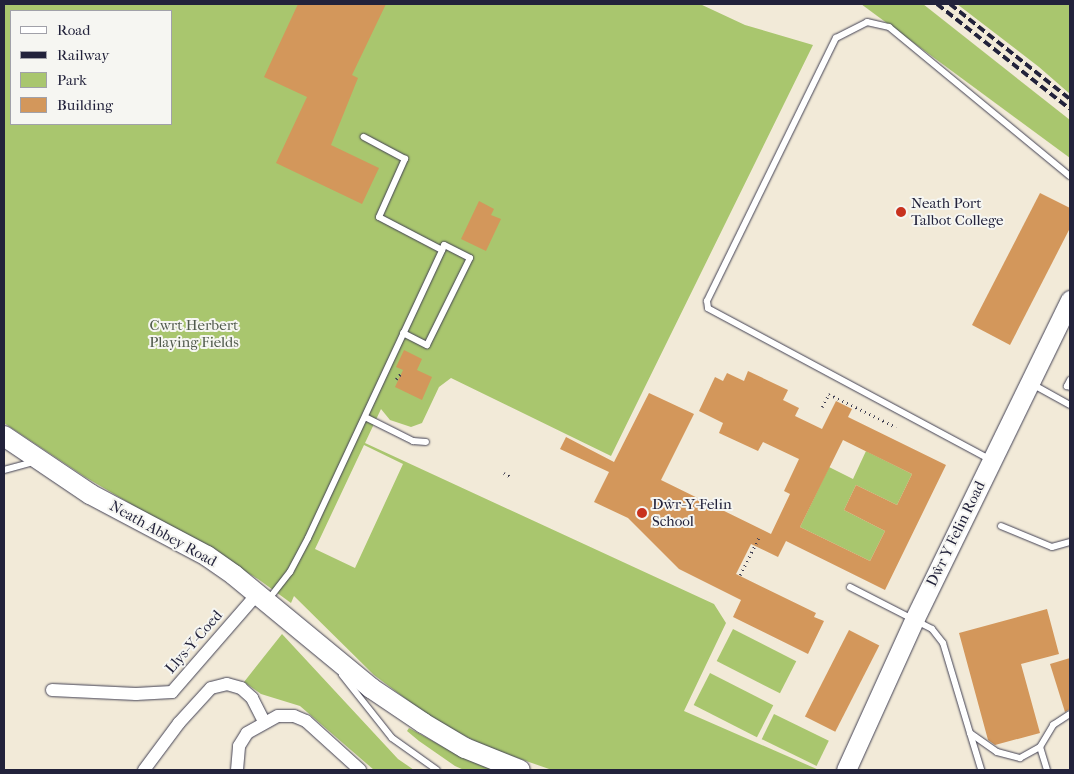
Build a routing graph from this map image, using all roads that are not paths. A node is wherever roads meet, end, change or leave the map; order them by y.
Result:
1 (364, 137) dead end
2 (1070, 176) edge
3 (442, 250) junction
4 (1070, 300) edge
5 (403, 333) junction
6 (1070, 380) edge
7 (1030, 382) junction
8 (1070, 387) edge
9 (1070, 405) edge
10 (365, 417) junction
11 (4, 436) edge
12 (426, 442) dead end
13 (38, 460) junction
14 (992, 461) junction
15 (4, 470) edge
16 (1001, 526) dead end
17 (1070, 542) edge
18 (850, 587) dead end
19 (264, 596) junction
20 (915, 618) junction
21 (315, 641) junction
22 (52, 690) dead end
23 (1070, 714) edge
24 (264, 722) junction
25 (970, 733) junction
26 (1040, 747) junction
27 (144, 770) edge
28 (237, 770) edge
29 (360, 770) edge
30 (437, 770) edge
31 (520, 770) edge
32 (846, 770) edge
33 (981, 770) edge
34 (1047, 770) edge

1 - 3 lane
2 - 14 lane
3 - 5 lane
3 - 5 lane
4 - 7 street, Dŵr Y Felin Road
5 - 10 lane
6 - 8 lane
7 - 9 lane
7 - 14 street, Dŵr Y Felin Road
10 - 12 lane
10 - 19 lane
11 - 13 main road, Neath Abbey Road
13 - 15 lane
13 - 19 main road, Neath Abbey Road
14 - 20 street, Dŵr Y Felin Road
16 - 17 lane
18 - 20 lane
19 - 21 main road, Neath Abbey Road
19 - 22 street, Llys-Y-Coed
20 - 25 lane
20 - 32 street, Dŵr Y Felin Road
21 - 30 lane, Neath Abbey Road
21 - 31 main road, Neath Abbey Road
23 - 26 lane
24 - 27 street
24 - 28 street
24 - 29 street
25 - 26 lane
25 - 33 lane
26 - 34 lane

